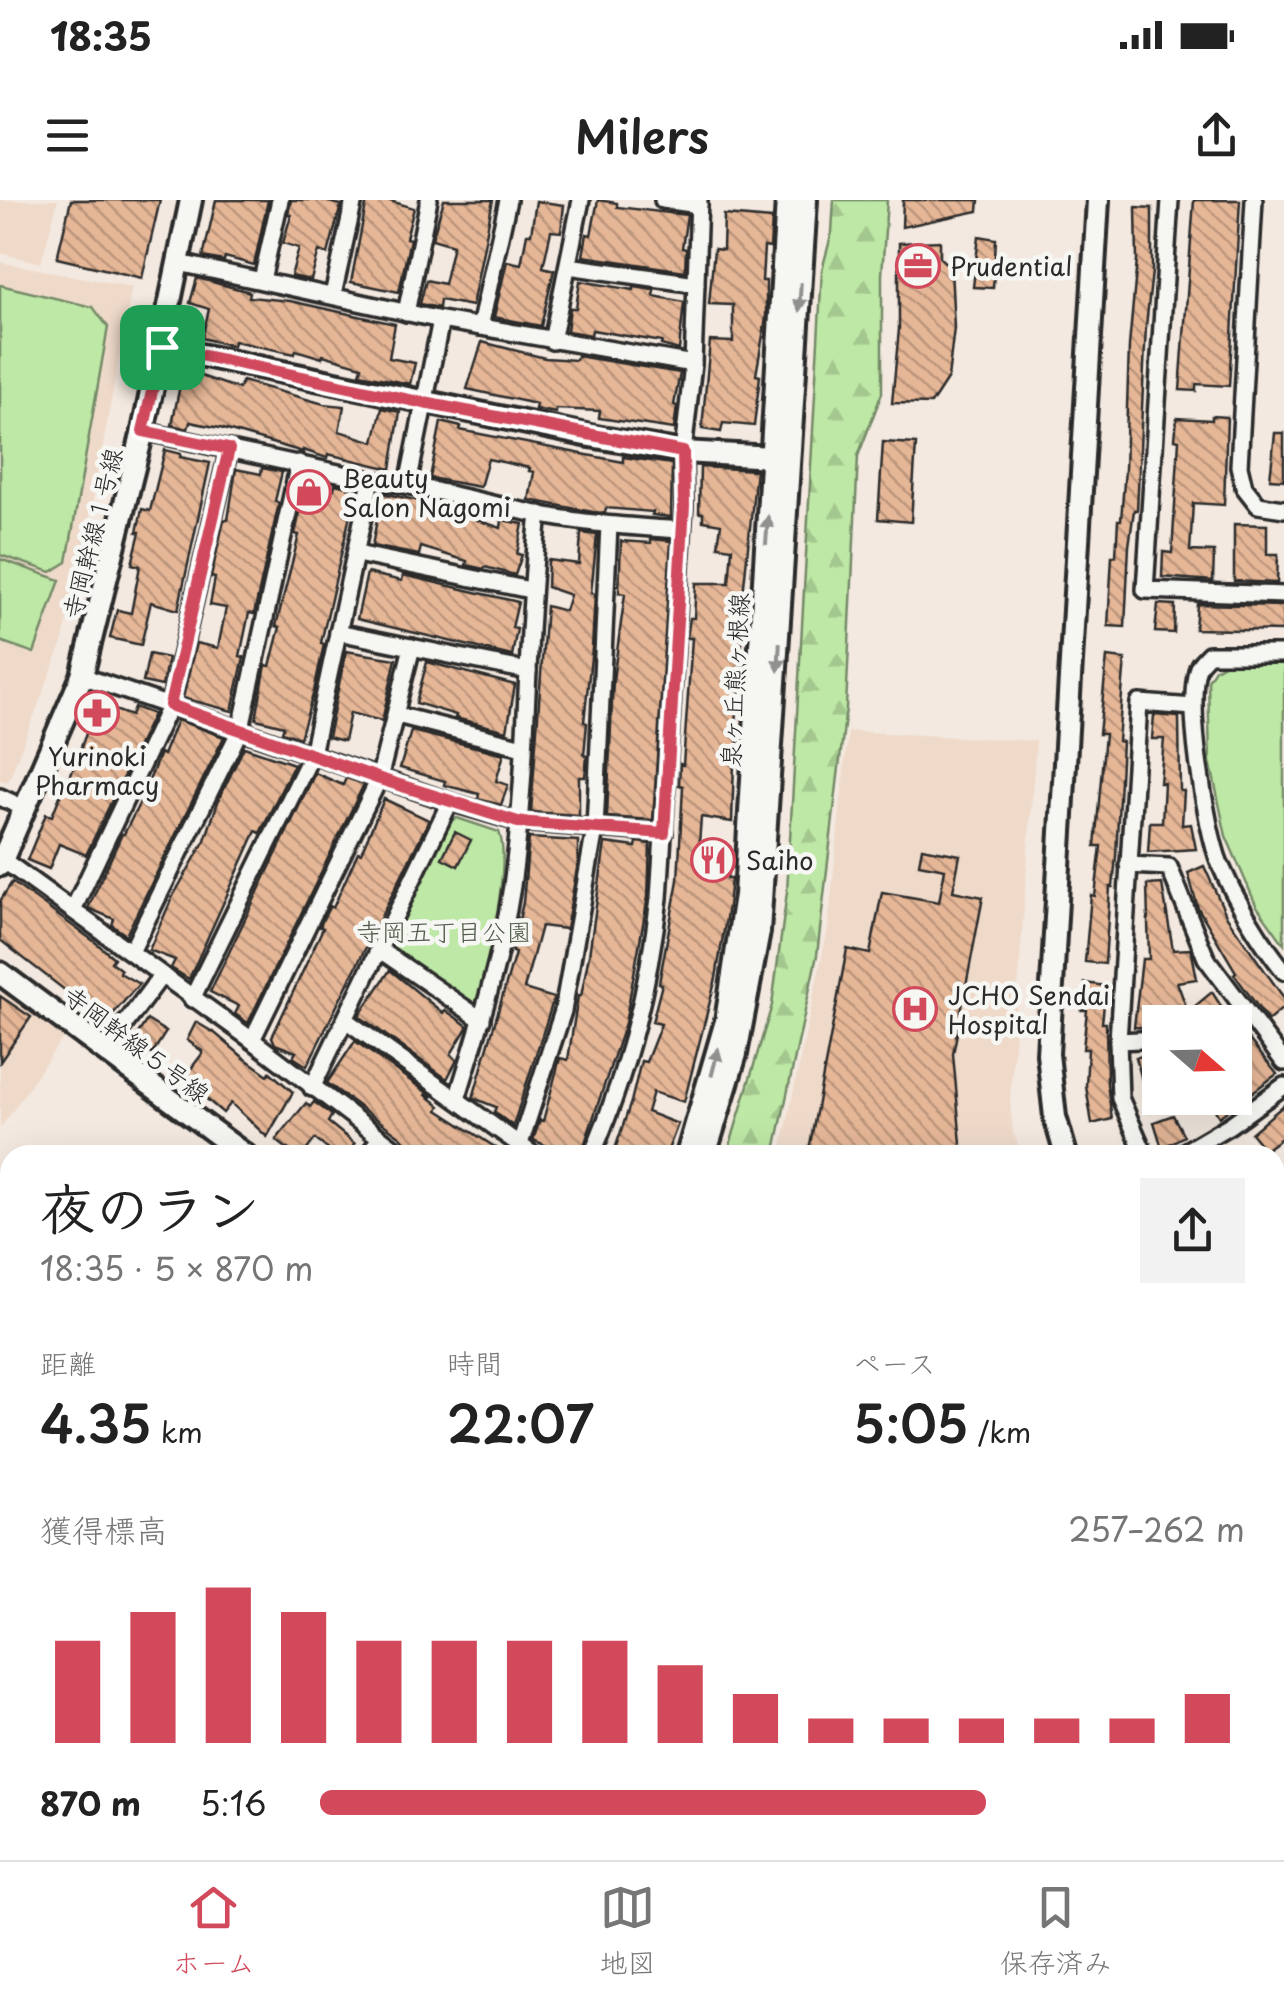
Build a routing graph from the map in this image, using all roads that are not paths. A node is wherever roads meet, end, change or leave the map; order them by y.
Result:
1 (192, 200) edge
2 (280, 200) edge
3 (354, 200) edge
4 (428, 200) edge
5 (508, 200) edge
6 (581, 200) edge
7 (663, 200) edge
8 (787, 200) edge
9 (806, 200) edge
10 (1098, 200) edge
11 (1170, 200) edge
12 (1254, 200) edge
13 (699, 203) edge
14 (179, 263) junction
15 (568, 266) junction
16 (262, 280) junction
17 (696, 284) junction
18 (332, 295) junction
19 (406, 313) junction
20 (440, 320) junction
21 (480, 328) junction
22 (552, 342) junction
23 (162, 347) junction
24 (693, 364) junction
25 (424, 403) junction
26 (143, 431) junction
27 (229, 449) junction
28 (683, 452) junction
29 (772, 457) junction
30 (299, 464) junction
31 (371, 480) junction
32 (408, 484) junction
33 (1284, 510) edge
34 (538, 514) junction
35 (609, 525) junction
36 (682, 530) junction
37 (357, 554) junction
38 (530, 590) junction
39 (1284, 595) edge
40 (338, 632) junction
41 (412, 647) junction
42 (1284, 654) edge
43 (528, 671) junction
44 (82, 676) junction
45 (170, 705) junction
46 (1194, 707) junction
47 (398, 715) junction
48 (241, 728) junction
49 (523, 747) junction
50 (312, 754) junction
51 (380, 779) junction
52 (0, 797) edge
53 (450, 802) junction
54 (26, 809) junction
55 (518, 822) junction
56 (595, 830) junction
57 (664, 833) junction
58 (2, 862) edge
59 (1128, 865) junction
60 (72, 910) junction
61 (380, 950) junction
62 (130, 952) junction
63 (1284, 971) edge
64 (0, 972) edge
65 (161, 976) junction
66 (192, 999) junction
67 (1240, 1005) edge
68 (482, 1020) junction
69 (347, 1021) junction
70 (1252, 1021) edge
71 (1284, 1031) edge
72 (252, 1040) junction
73 (1142, 1040) edge
74 (1118, 1042) junction
75 (1268, 1042) junction
76 (104, 1051) junction
77 (1284, 1062) edge
78 (1284, 1086) edge
79 (312, 1088) junction
80 (457, 1099) junction
81 (380, 1138) junction
82 (520, 1144) joint
83 (231, 1145) edge
84 (375, 1145) edge
85 (389, 1145) edge
86 (596, 1145) edge
87 (689, 1145) edge
88 (708, 1145) edge
89 (1063, 1145) edge
90 (1141, 1145) edge
91 (1196, 1145) edge

1 - 14 street, 寺岡幹線１号線
2 - 16 street
3 - 18 street
4 - 19 street
5 - 21 street
6 - 15 street
7 - 13 street
8 - 29 street, 泉ヶ丘熊ヶ根線
9 -> 88 street, 泉ヶ丘熊ヶ根線
10 - 89 street
11 - 39 street
12 - 33 street
13 - 17 street
14 - 16 street
14 - 23 street, 寺岡幹線１号線
15 - 17 street
15 - 22 street
16 - 18 street
17 - 24 street
18 - 19 street
19 - 20 street
20 - 21 street
20 - 25 street
21 - 22 street
22 - 24 street
23 - 25 street
23 - 26 street, 寺岡幹線１号線
24 - 28 street
25 - 28 street
25 - 32 street
26 - 27 street
26 - 44 street, 寺岡幹線１号線
27 - 30 street
27 - 45 street
28 - 29 street
28 - 36 street
87 -> 29 street, 泉ヶ丘熊ヶ根線
30 - 31 street
30 - 48 street
31 - 32 street
31 - 37 street
32 - 34 street
34 - 35 street
34 - 38 street
35 - 36 street
35 - 56 street
36 - 57 street
37 - 38 street
37 - 40 street
38 - 43 street
40 - 41 street
40 - 50 street
41 - 43 street
41 - 47 street
42 - 46 street
43 - 49 street
44 - 45 street
44 - 54 street, 寺岡幹線１号線
45 - 48 street
45 - 60 street
46 - 59 street
46 - 63 street
47 - 49 street
47 - 51 street
48 - 50 street
48 - 62 street
49 - 55 street
50 - 51 street
50 - 66 street
51 - 53 street
51 - 72 street
52 - 54 street
53 - 55 street
53 - 61 street
54 - 58 street, 寺岡幹線１号線
55 - 56 street
55 - 68 street
56 - 57 street
56 - 82 street
57 - 86 street
58 - 60 street
59 - 67 street
59 - 74 street
60 - 62 street
61 - 68 street
61 - 69 street
62 - 65 street
64 - 76 street, 寺岡幹線５号線
65 - 66 street
65 - 76 street
66 - 72 street
68 - 80 street
69 - 79 street
69 - 80 street
70 - 75 street
71 - 75 street
72 - 79 street
73 - 74 street
74 - 90 street
75 - 77 street
76 - 83 street, 寺岡幹線５号線
78 - 91 street
79 - 81 street
80 - 82 street
81 - 84 street
81 - 85 street

